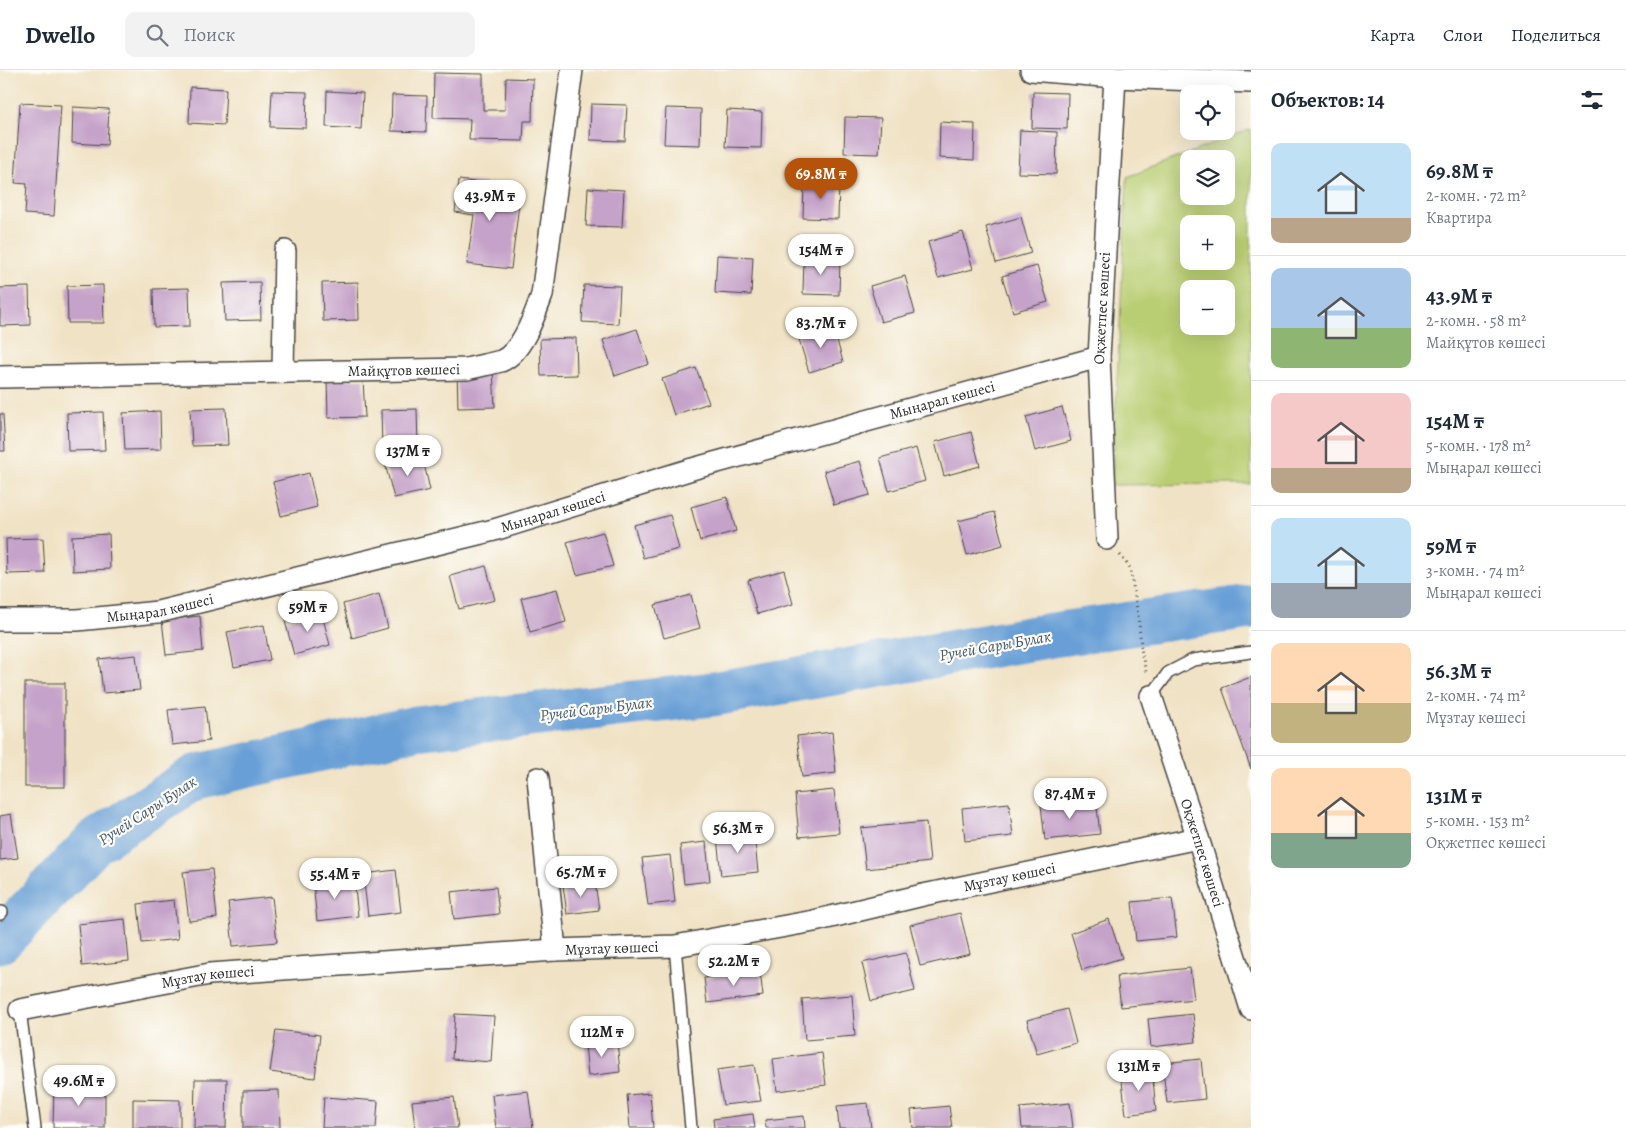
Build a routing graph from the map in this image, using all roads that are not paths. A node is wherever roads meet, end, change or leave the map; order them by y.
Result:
1 (572, 70) edge
2 (1031, 70) edge
3 (1064, 71) edge
4 (1115, 76) junction
5 (1251, 82) edge
6 (285, 251) dead end
7 (1099, 357) junction
8 (283, 372) junction
9 (0, 378) edge
10 (1107, 539) road end
11 (0, 620) edge
12 (1251, 652) edge
13 (1151, 696) joint
14 (538, 778) dead end
15 (1198, 838) junction
16 (676, 946) junction
17 (555, 950) junction
18 (1251, 1009) edge
19 (20, 1010) joint
20 (35, 1128) edge
21 (691, 1128) edge

1 - 8 street, Майқұтов көшесі
2 - 3 street
3 - 4 street
4 - 5 street
4 - 7 street, Оқжетпес көшесі
6 - 8 street
7 - 10 street, Оқжетпес көшесі
7 - 11 street, Мыңарал көшесі
8 - 9 street, Майқұтов көшесі
12 - 13 lane
13 - 15 street, Оқжетпес көшесі
14 - 17 street
15 - 16 street, Мұзтау көшесі
15 - 18 street, Оқжетпес көшесі
16 - 17 street, Мұзтау көшесі
16 - 21 lane
17 - 19 street, Мұзтау көшесі
19 - 20 lane

